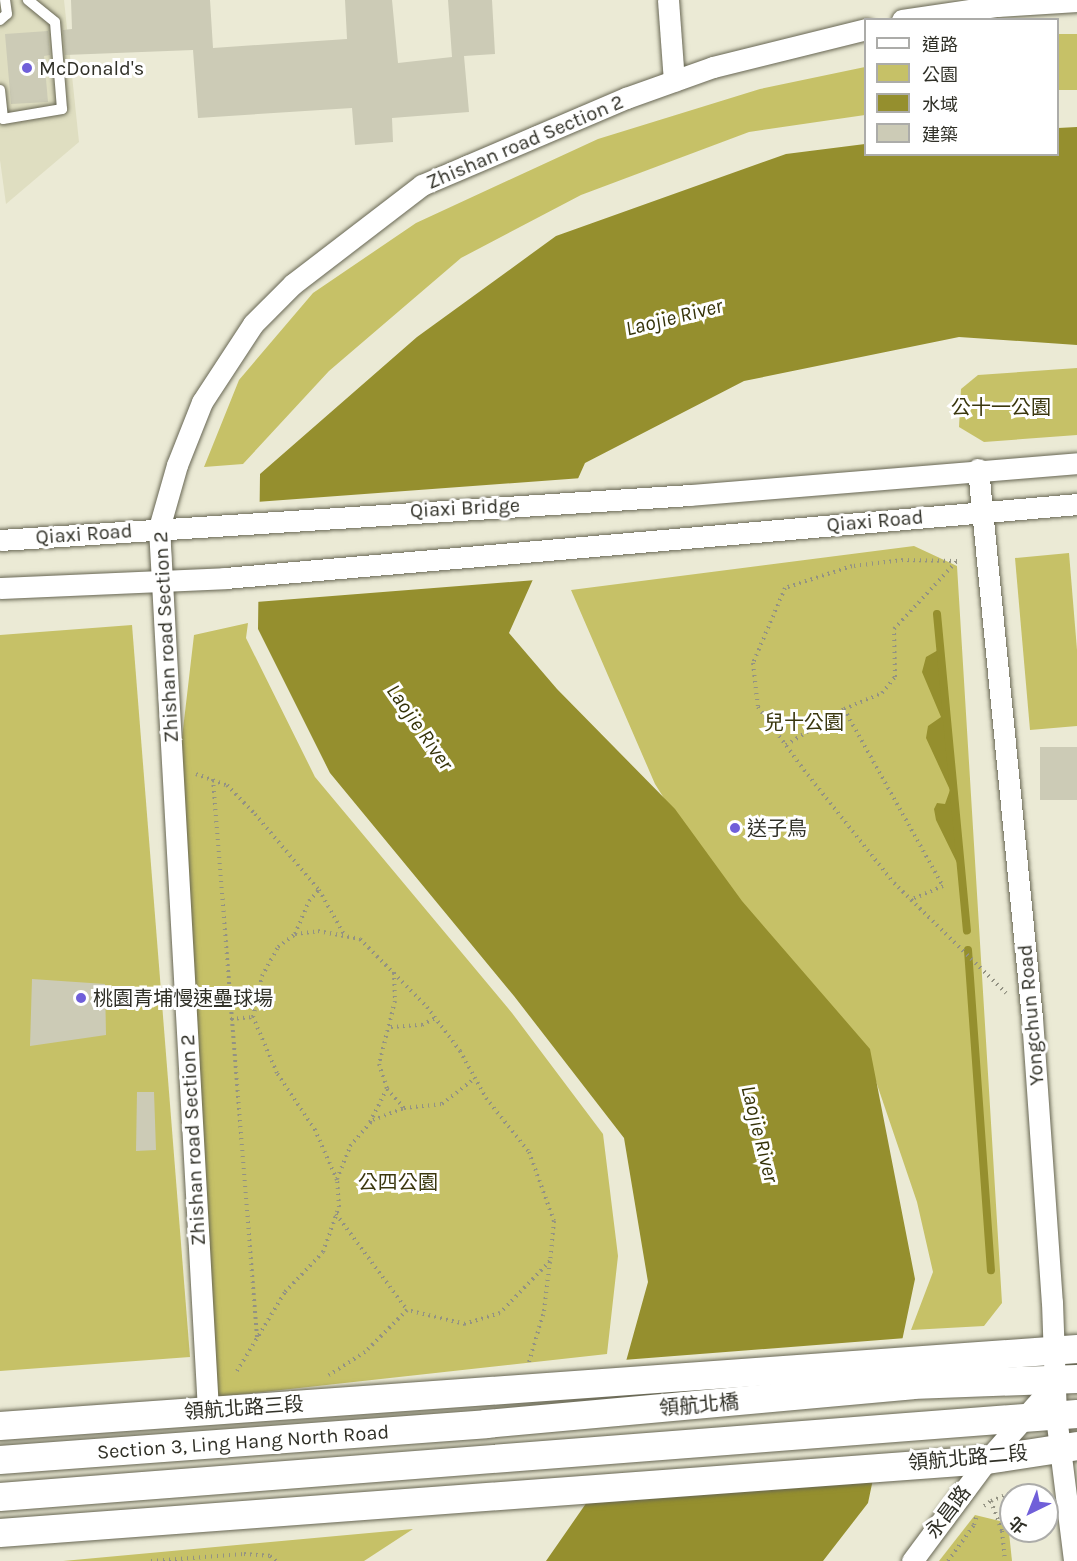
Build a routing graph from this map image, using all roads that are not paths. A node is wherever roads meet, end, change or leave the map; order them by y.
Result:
1 (6, 0) edge
2 (28, 0) edge
3 (668, 0) edge
4 (1077, 1) edge
5 (916, 18) edge
6 (0, 20) edge
7 (864, 29) edge
8 (674, 81) junction
9 (0, 90) edge
10 (1077, 463) edge
11 (978, 469) junction
12 (1077, 504) edge
13 (983, 512) junction
14 (240, 522) joint
15 (159, 528) junction
16 (0, 540) edge
17 (159, 580) junction
18 (0, 588) edge
19 (1065, 1350) edge
20 (914, 1375) junction
21 (1066, 1380) edge
22 (489, 1393) joint
23 (208, 1410) junction
24 (1067, 1415) edge
25 (1026, 1416) junction
26 (486, 1424) joint
27 (0, 1426) edge
28 (1069, 1447) edge
29 (0, 1460) edge
30 (987, 1460) junction
31 (482, 1461) joint
32 (0, 1497) edge
33 (0, 1533) edge
34 (912, 1561) edge
35 (1074, 1561) edge

1 - 6 lane
2 - 9 lane
3 - 8 street
4 - 5 street
7 - 8 street, Zhishan road Section 2
8 - 15 street, Zhishan road Section 2
10 - 11 street
11 - 13 street, Yongchun Road
11 - 14 street, Qiaxi Bridge
12 - 13 street, Qiaxi Road
13 - 17 street, Qiaxi Road
13 - 19 street, Yongchun Road
14 - 15 street, Qiaxi Road
15 - 16 street, Qiaxi Road
15 - 17 street, Zhishan road Section 2
17 - 18 street
17 - 23 street, Zhishan road Section 2
19 - 20 street
19 - 21 street, Yongchun Road
20 - 21 street
20 - 22 street, 領航北橋
20 - 26 street, 領航北橋
21 - 24 street, Yongchun Road
21 - 25 street, 永昌路
22 - 23 street, 領航北路三段
23 - 27 street, 領航北路三段
24 - 25 street, 領航北橋
24 - 28 street, Yongchun Road
25 - 30 street, 永昌路
25 - 31 street, 領航北橋
26 - 29 street, Section 3, Ling Hang North Road
28 - 30 street, 領航北路二段
28 - 35 street, Yongchun Road
30 - 33 street, 領航北路二段
30 - 34 street, 永昌路
31 - 32 street, Section 3, Ling Hang North Road

